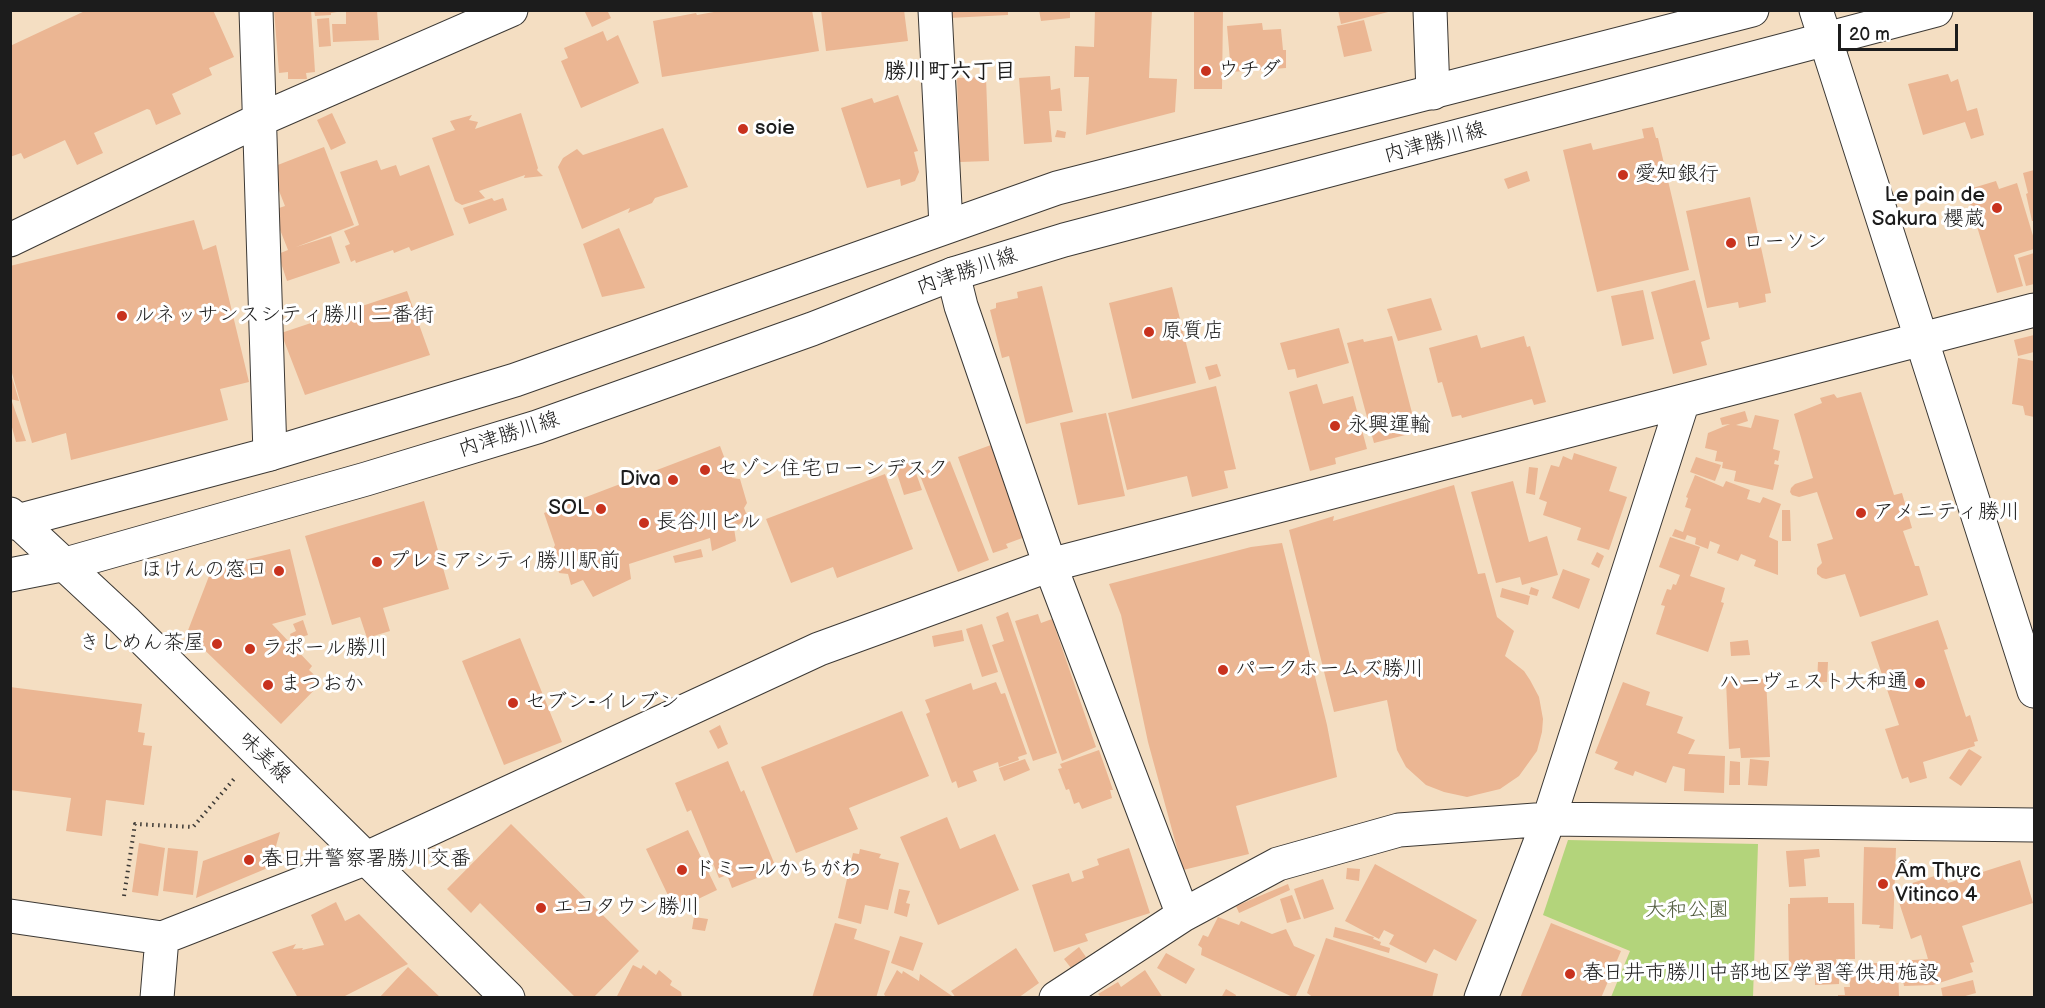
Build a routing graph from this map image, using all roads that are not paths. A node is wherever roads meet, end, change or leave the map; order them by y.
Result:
1 (256, 10) edge
2 (512, 10) edge
3 (935, 10) edge
4 (1430, 10) edge
5 (1752, 10) edge
6 (1936, 10) edge
7 (1821, 25) edge
8 (1433, 93) junction
9 (259, 120) junction
10 (945, 226) junction
11 (10, 240) edge
12 (953, 274) junction
13 (2034, 310) edge
14 (1921, 339) junction
15 (1683, 400) junction
16 (270, 454) junction
17 (13, 519) edge
18 (66, 564) junction
19 (1050, 565) junction
20 (10, 575) edge
21 (2034, 691) edge
22 (1549, 819) junction
23 (2034, 825) edge
24 (367, 858) junction
25 (1183, 915) junction
26 (10, 916) edge
27 (162, 938) junction
28 (157, 998) edge
29 (508, 998) edge
30 (1056, 998) edge
31 (1482, 998) edge

1 - 9 street
2 - 9 street
3 - 10 street
4 - 8 street
5 - 8 street
6 - 7 street, 内津勝川線
7 - 12 street, 内津勝川線
7 - 14 street
8 - 10 street
9 - 11 street
9 - 16 street
10 - 16 street
12 - 18 street, 内津勝川線
12 - 19 street
13 - 14 street
14 - 15 street
14 - 21 street
15 - 19 street
15 - 22 street
16 - 17 street
17 - 18 street, 味美線
18 - 20 street, 内津勝川線
18 - 24 street, 味美線
19 - 24 street
19 - 25 street
22 - 23 street
22 - 25 street
22 - 31 street
24 - 27 street
24 - 29 street, 味美線
25 - 30 street
26 - 27 street
27 - 28 street

